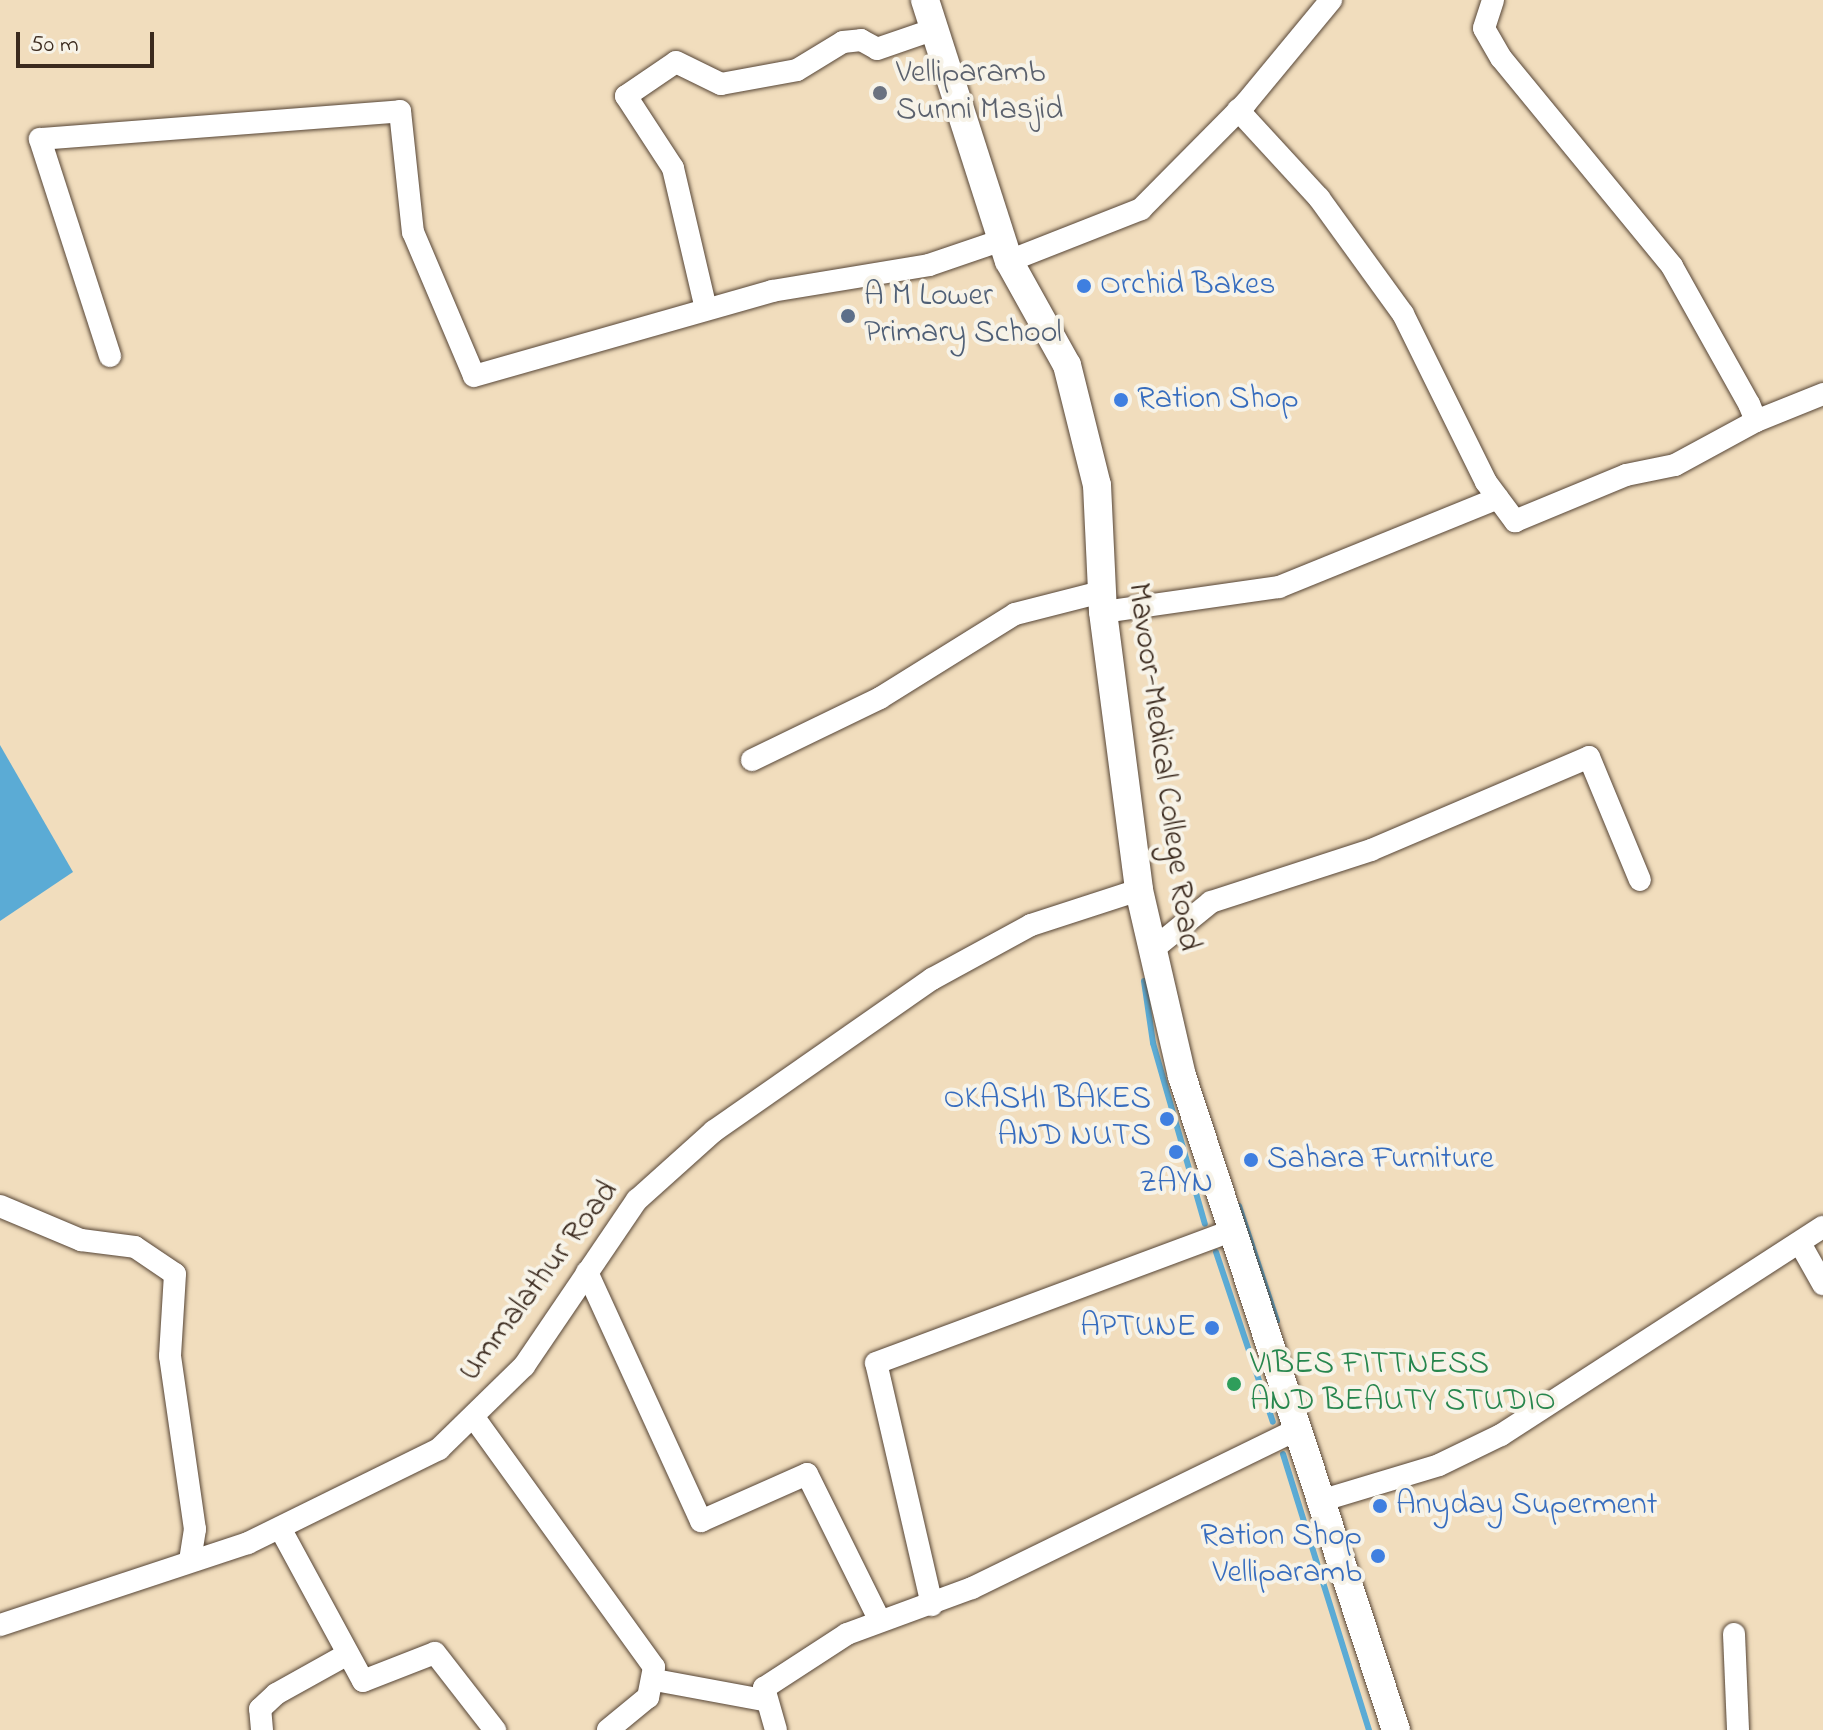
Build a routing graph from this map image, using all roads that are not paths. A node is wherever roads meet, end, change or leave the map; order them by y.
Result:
1 (925, 0) edge
2 (1331, 0) edge
3 (1493, 0) edge
4 (935, 29) junction
5 (1238, 110) junction
6 (1006, 251) junction
7 (706, 309) junction
8 (110, 356) dead end
9 (1823, 394) edge
10 (1756, 421) junction
11 (1498, 498) junction
12 (1102, 602) junction
13 (752, 760) dead end
14 (1640, 880) dead end
15 (1139, 890) junction
16 (1152, 950) junction
17 (0, 1206) edge
18 (1823, 1227) edge
19 (1234, 1230) junction
20 (1801, 1245) junction
21 (587, 1272) junction
22 (1823, 1284) edge
23 (475, 1419) junction
24 (1296, 1430) junction
25 (1320, 1501) junction
26 (280, 1528) junction
27 (190, 1560) junction
28 (932, 1605) junction
29 (878, 1617) junction
30 (0, 1625) edge
31 (1734, 1634) dead end
32 (348, 1654) junction
33 (655, 1680) junction
34 (763, 1700) junction
35 (262, 1730) edge
36 (495, 1730) edge
37 (608, 1730) edge
38 (776, 1730) edge
39 (1396, 1730) edge
40 (1738, 1730) edge

1 - 4 main road, Mavoor-Medical College Road
2 - 5 street
3 - 10 street
4 - 6 main road, Mavoor-Medical College Road
4 - 7 street
5 - 6 street
5 - 11 street
6 - 7 street
6 - 12 main road, Mavoor-Medical College Road
7 - 8 street
9 - 10 street
10 - 11 street
11 - 12 street
12 - 13 street
12 - 15 main road, Mavoor-Medical College Road
14 - 16 street
15 - 16 main road, Mavoor-Medical College Road
15 - 21 street, Ummalathur Road
16 - 19 main road, Mavoor-Medical College Road
17 - 27 street
18 - 20 street
19 - 24 main road, Mavoor-Medical College Road
19 - 28 street
20 - 22 street
20 - 25 street
21 - 23 street, Ummalathur Road
21 - 29 street
23 - 26 street, Ummalathur Road
23 - 33 street
24 - 25 main road, Mavoor-Medical College Road
24 - 28 street
25 - 39 main road, Mavoor-Medical College Road
26 - 27 street, Ummalathur Road
26 - 32 street
27 - 30 street, Ummalathur Road
28 - 29 street
29 - 34 street
31 - 40 street
32 - 35 street
32 - 36 street
33 - 34 street
33 - 37 street
34 - 38 street

